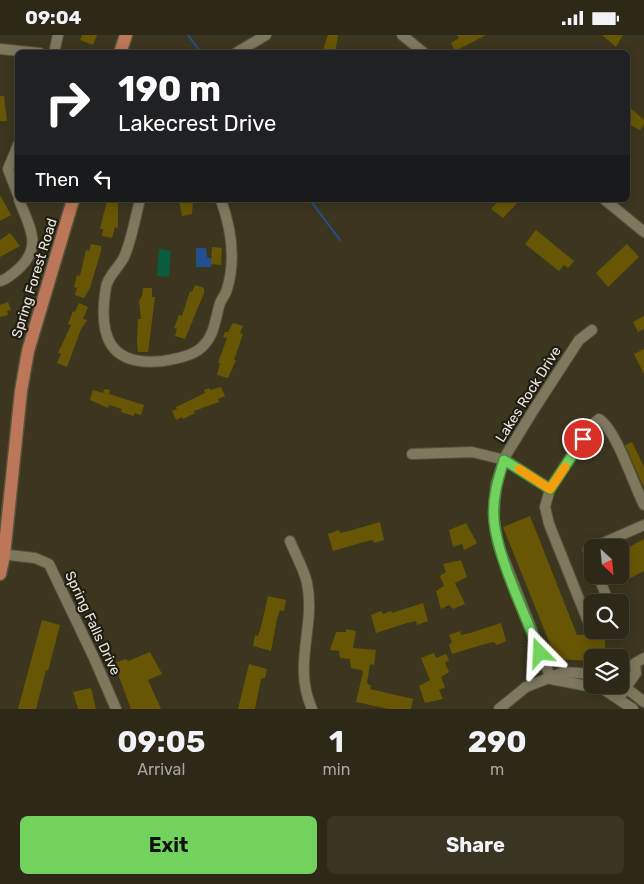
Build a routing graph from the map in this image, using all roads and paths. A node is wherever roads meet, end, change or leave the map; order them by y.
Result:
1 (58, 35) edge
2 (126, 35) edge
3 (266, 35) edge
4 (402, 35) edge
5 (0, 49) edge
6 (15, 50) edge
7 (55, 50) edge
8 (121, 50) edge
9 (241, 50) edge
10 (420, 50) edge
11 (15, 152) edge
12 (15, 187) edge
13 (21, 202) edge
14 (72, 202) edge
15 (139, 202) edge
16 (222, 202) edge
17 (607, 202) edge
18 (644, 232) edge
19 (0, 281) edge
20 (592, 330) dead end
21 (412, 454) dead end
22 (504, 460) junction
23 (550, 489) junction
24 (644, 505) edge
25 (644, 525) edge
26 (613, 539) edge
27 (290, 541) dead end
28 (2, 554) edge
29 (0, 574) edge
30 (584, 609) edge
31 (644, 658) edge
32 (640, 672) edge
33 (584, 673) edge
34 (551, 679) junction
35 (629, 680) edge
36 (629, 690) edge
37 (620, 694) edge
38 (619, 698) junction
39 (644, 702) edge
40 (116, 709) edge
41 (312, 709) edge
42 (499, 709) edge
43 (633, 709) edge

1 - 7 street
2 - 8 main road
3 - 9 street
4 - 10 street
5 - 6 street
11 - 12 street
13 - 19 street
14 - 28 main road, Spring Forest Road
15 - 16 street
17 - 18 street
20 - 22 street, Lakes Rock Drive
21 - 22 street
22 - 23 street
22 - 34 street, Lakes Rock Drive
23 - 24 street
23 - 30 street
25 - 26 street
27 - 41 street
28 - 29 main road, Spring Forest Road
28 - 40 street, Spring Falls Drive
31 - 32 street
32 - 35 street
33 - 34 street
34 - 38 street
34 - 42 street
36 - 39 street
37 - 38 street
38 - 43 street

